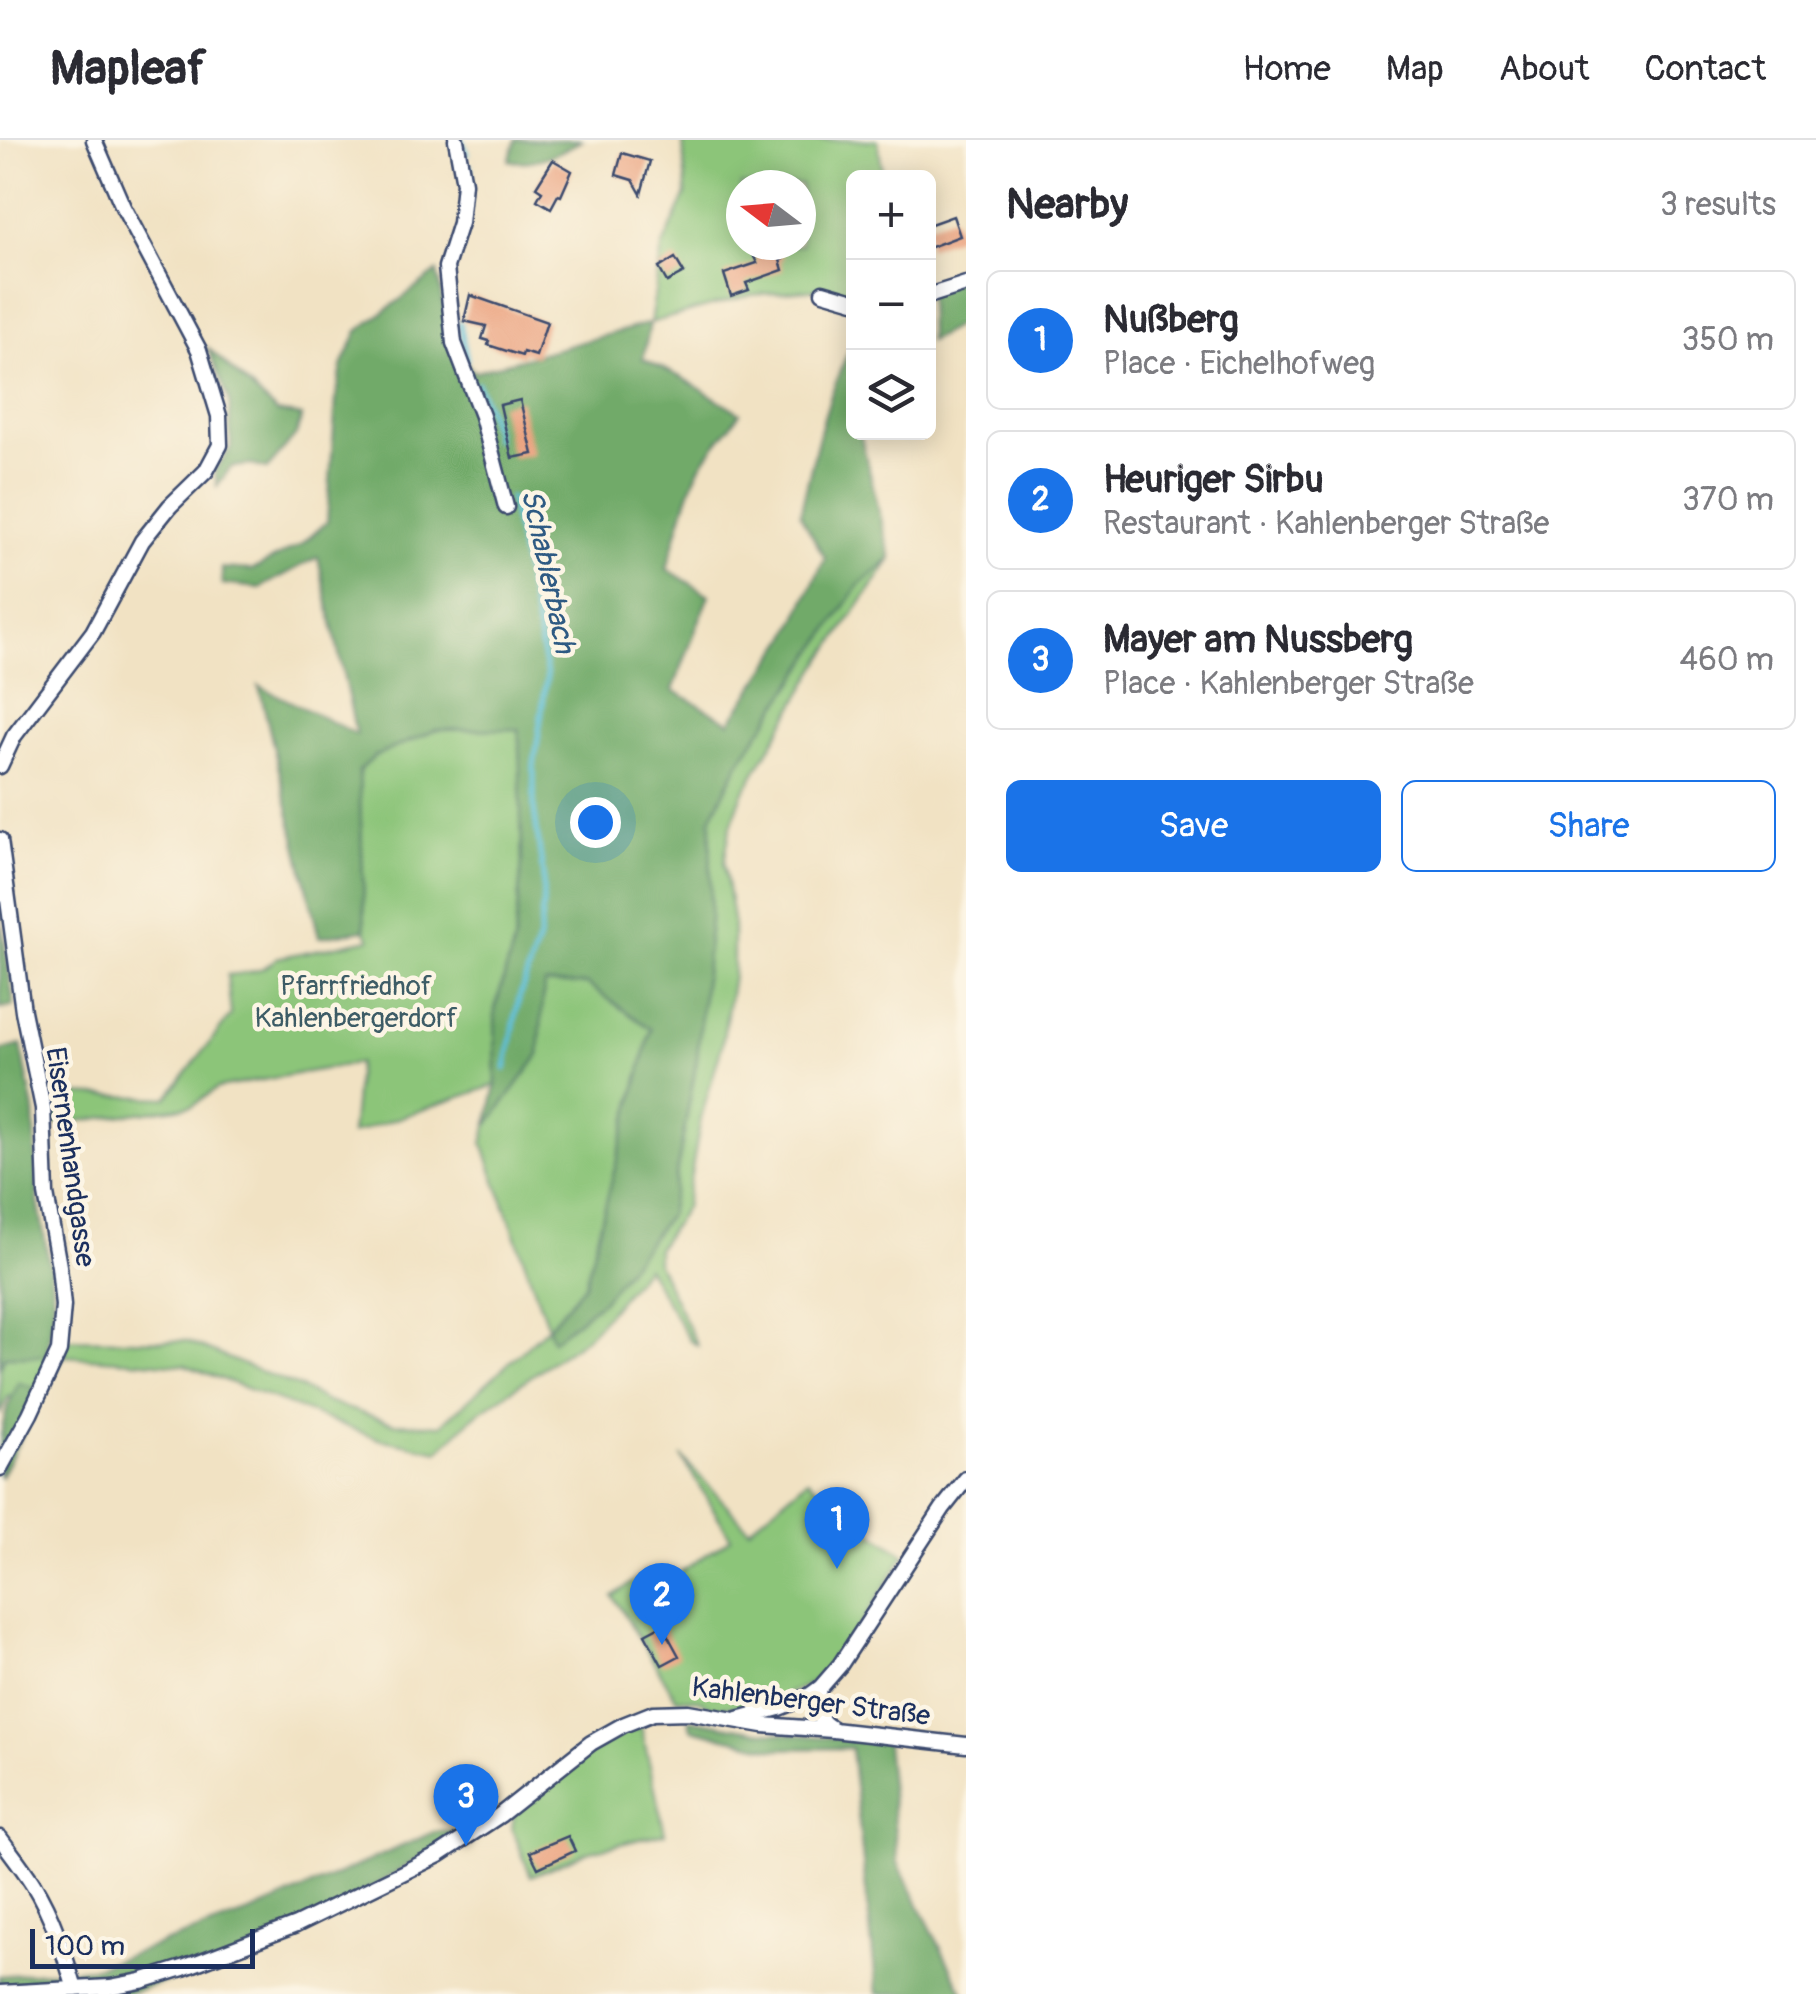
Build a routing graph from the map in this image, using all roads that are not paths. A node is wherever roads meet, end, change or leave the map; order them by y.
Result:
1 (94, 140) edge
2 (456, 140) edge
3 (966, 284) edge
4 (823, 292) dead end
5 (936, 293) edge
6 (846, 299) edge
7 (506, 508) dead end
8 (0, 766) edge
9 (0, 840) edge
10 (0, 1468) edge
11 (966, 1479) edge
12 (820, 1688) junction
13 (734, 1720) junction
14 (833, 1730) junction
15 (966, 1745) edge
16 (0, 1838) edge
17 (75, 1989) junction
18 (0, 1993) edge

1 - 8 street
2 - 7 street
3 - 5 street
4 - 6 street
9 - 10 street, Eisernenhandgasse
11 - 12 street
12 - 13 street
12 - 14 street
13 - 14 street, Kahlenberger Straße
13 - 17 street, Kahlenberger Straße
14 - 15 street, Kahlenberger Straße
16 - 17 street
17 - 18 street, Kahlenberger Straße

